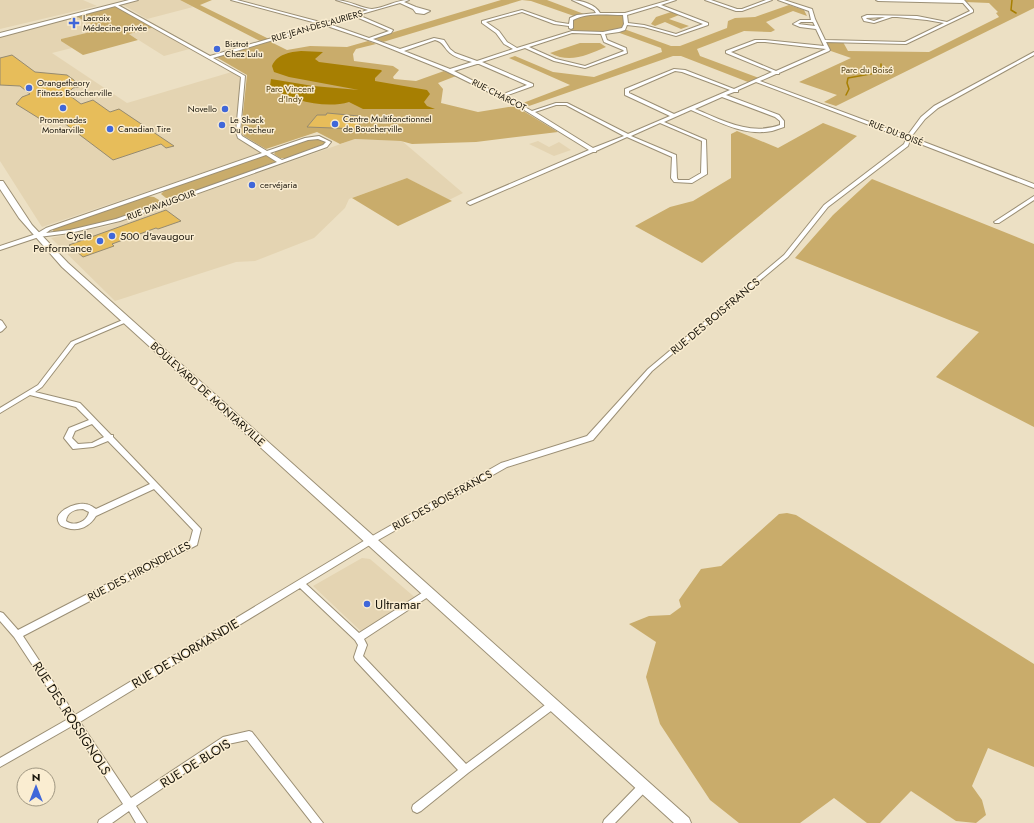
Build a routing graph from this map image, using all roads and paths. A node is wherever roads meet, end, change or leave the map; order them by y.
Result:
1 (135, 0) edge
2 (232, 0) edge
3 (339, 0) edge
4 (407, 0) edge
5 (574, 0) edge
6 (674, 0) edge
7 (707, 0) edge
8 (770, 0) edge
9 (780, 0) edge
10 (878, 0) edge
11 (888, 0) edge
12 (963, 1) edge
13 (400, 2) junction
14 (115, 5) junction
15 (658, 5) junction
16 (415, 8) dead end
17 (371, 10) junction
18 (598, 13) junction
19 (625, 14) junction
20 (354, 15) junction
21 (892, 16) junction
22 (814, 21) junction
23 (947, 23) junction
24 (326, 24) junction
25 (626, 24) junction
26 (571, 25) junction
27 (818, 28) junction
28 (0, 32) edge
29 (572, 32) junction
30 (603, 34) junction
31 (0, 35) edge
32 (369, 39) junction
33 (825, 41) junction
34 (526, 47) junction
35 (827, 48) junction
36 (517, 50) junction
37 (399, 51) junction
38 (1034, 53) edge
39 (210, 57) junction
40 (480, 63) junction
41 (452, 72) junction
42 (777, 73) junction
43 (756, 81) junction
44 (736, 91) junction
45 (502, 96) junction
46 (723, 96) junction
47 (692, 109) junction
48 (532, 112) junction
49 (674, 116) junction
50 (661, 122) junction
51 (628, 136) junction
52 (909, 138) junction
53 (594, 150) junction
54 (266, 154) junction
55 (281, 162) junction
56 (0, 183) edge
57 (1034, 186) edge
58 (1034, 198) edge
59 (470, 203) dead end
60 (997, 222) dead end
61 (38, 235) junction
62 (0, 248) edge
63 (127, 320) junction
64 (0, 322) edge
65 (0, 330) edge
66 (31, 392) junction
67 (0, 411) edge
68 (93, 421) junction
69 (110, 437) junction
70 (155, 485) junction
71 (93, 514) dead end
72 (370, 541) junction
73 (300, 583) junction
74 (428, 593) junction
75 (0, 615) edge
76 (17, 635) junction
77 (358, 638) junction
78 (552, 705) junction
79 (75, 720) junction
80 (0, 763) edge
81 (465, 770) junction
82 (643, 787) junction
83 (130, 806) junction
84 (417, 808) dead end
85 (103, 823) edge
86 (142, 823) edge
87 (318, 823) edge
88 (608, 823) edge
89 (684, 823) edge

1 - 14 street
2 - 24 street, RUE CHARCOT
3 - 17 street
4 - 13 street, RUE JEAN-DESLAURIERS
5 - 18 street
6 - 15 street
7 - 8 street
9 - 22 street
10 - 11 street
11 - 12 street
12 - 23 street
13 - 16 street
13 - 17 street, RUE JEAN-DESLAURIERS
14 - 28 street
14 - 31 street
14 - 39 street
15 - 19 street
15 - 25 street
17 - 20 street, RUE JEAN-DESLAURIERS
18 - 19 street
18 - 26 street
19 - 25 street
20 - 24 street, RUE JEAN-DESLAURIERS
20 - 32 street
21 - 21 street
21 - 23 street
22 - 27 street
22 - 27 street
23 - 33 street
24 - 32 street, RUE CHARCOT
24 - 39 street, RUE JEAN-DESLAURIERS
25 - 30 street
26 - 29 street
26 - 36 street
27 - 33 street
29 - 30 street
29 - 34 street
30 - 34 street
32 - 37 street, RUE CHARCOT
33 - 35 street
34 - 36 street
35 - 42 street
35 - 42 street
36 - 40 street
37 - 40 street, RUE CHARCOT
37 - 41 street, RUE CHARCOT
38 - 52 street, RUE DES BOIS-FRANCS
39 - 54 street
40 - 41 street
40 - 45 street
41 - 45 street, RUE CHARCOT
42 - 43 street
43 - 44 street
43 - 52 street, RUE DU BOISÉ
44 - 46 street
44 - 49 street
45 - 48 street, RUE CHARCOT
46 - 47 street
46 - 47 street
47 - 49 street
48 - 51 street
48 - 53 street, RUE CHARCOT
49 - 50 street
50 - 51 street
50 - 51 street
51 - 53 street
52 - 57 street, RUE DU BOISÉ
52 - 72 street, RUE DES BOIS-FRANCS
53 - 59 street
54 - 55 street
54 - 55 street, RUE D'AVAUGOUR
54 - 61 street, RUE D'AVAUGOUR
55 - 61 street, RUE D'AVAUGOUR
56 - 61 street, BOULEVARD DE MONTARVILLE
58 - 60 street
61 - 62 street, RUE D'AVAUGOUR
61 - 63 street, BOULEVARD DE MONTARVILLE
63 - 66 street
63 - 72 street, BOULEVARD DE MONTARVILLE
64 - 65 street
66 - 67 street
66 - 68 street, RUE DES HIRONDELLES
68 - 69 street, RUE DES HIRONDELLES
68 - 69 street
69 - 70 street, RUE DES HIRONDELLES
70 - 71 street
70 - 76 street, RUE DES HIRONDELLES
72 - 73 street, RUE DE NORMANDIE
72 - 74 street, BOULEVARD DE MONTARVILLE
73 - 77 street
73 - 79 street, RUE DE NORMANDIE
74 - 77 street
74 - 78 street, BOULEVARD DE MONTARVILLE
75 - 76 street, RUE DES ROSSIGNOLS
76 - 79 street, RUE DES ROSSIGNOLS
77 - 81 street
78 - 81 street
78 - 82 street, BOULEVARD DE MONTARVILLE
79 - 80 street, RUE DE NORMANDIE
79 - 83 street, RUE DES ROSSIGNOLS
81 - 84 street
82 - 88 street
82 - 89 street, BOULEVARD DE MONTARVILLE
83 - 85 street
83 - 86 street, RUE DES ROSSIGNOLS
83 - 87 street, RUE DE BLOIS

